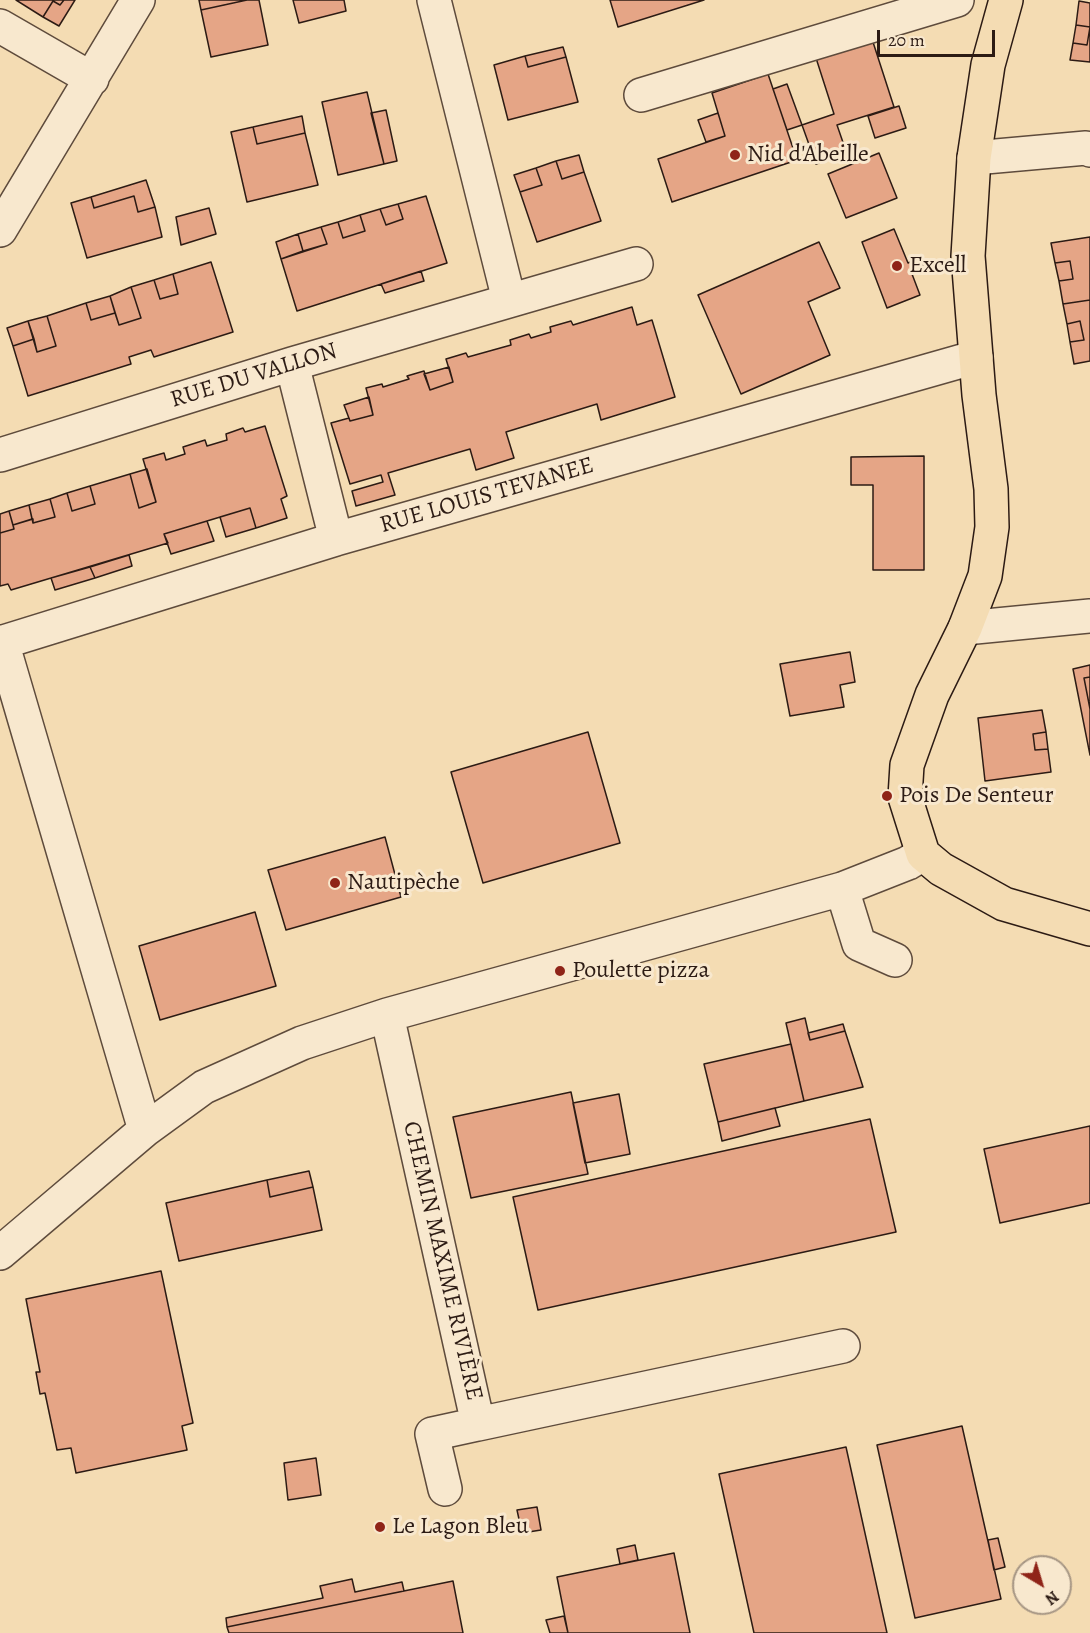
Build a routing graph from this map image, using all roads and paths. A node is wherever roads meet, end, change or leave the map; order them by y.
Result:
1 (138, 0) edge
2 (434, 0) edge
3 (957, 0) edge
4 (1006, 0) edge
5 (0, 26) edge
6 (92, 79) junction
7 (641, 95) dead end
8 (1090, 150) edge
9 (974, 158) junction
10 (0, 230) edge
11 (636, 264) dead end
12 (509, 300) junction
13 (976, 357) junction
14 (292, 364) junction
15 (0, 455) edge
16 (336, 539) junction
17 (1090, 616) edge
18 (965, 628) junction
19 (1, 642) edge
20 (923, 854) junction
21 (842, 889) junction
22 (1090, 929) edge
23 (895, 960) dead end
24 (387, 1015) junction
25 (145, 1130) junction
26 (0, 1253) edge
27 (843, 1346) dead end
28 (478, 1424) junction
29 (445, 1490) dead end

1 - 6 street
2 - 12 street
3 - 7 street
4 - 9 main road
5 - 6 street
6 - 10 street
8 - 9 street
9 - 13 main road
11 - 12 street, RUE DU VALLON
12 - 14 street, RUE DU VALLON
13 - 16 street, RUE LOUIS TEVANEE
13 - 18 main road
14 - 15 street, RUE DU VALLON
14 - 16 street
16 - 19 street, RUE LOUIS TEVANEE
17 - 18 street
18 - 20 main road
19 - 25 street
20 - 21 street
20 - 22 main road
21 - 23 street
21 - 24 street
24 - 25 street
24 - 28 street, CHEMIN MAXIME RIVIÈRE
25 - 26 street
27 - 28 street, CHEMIN MAXIME RIVIÈRE
28 - 29 street

